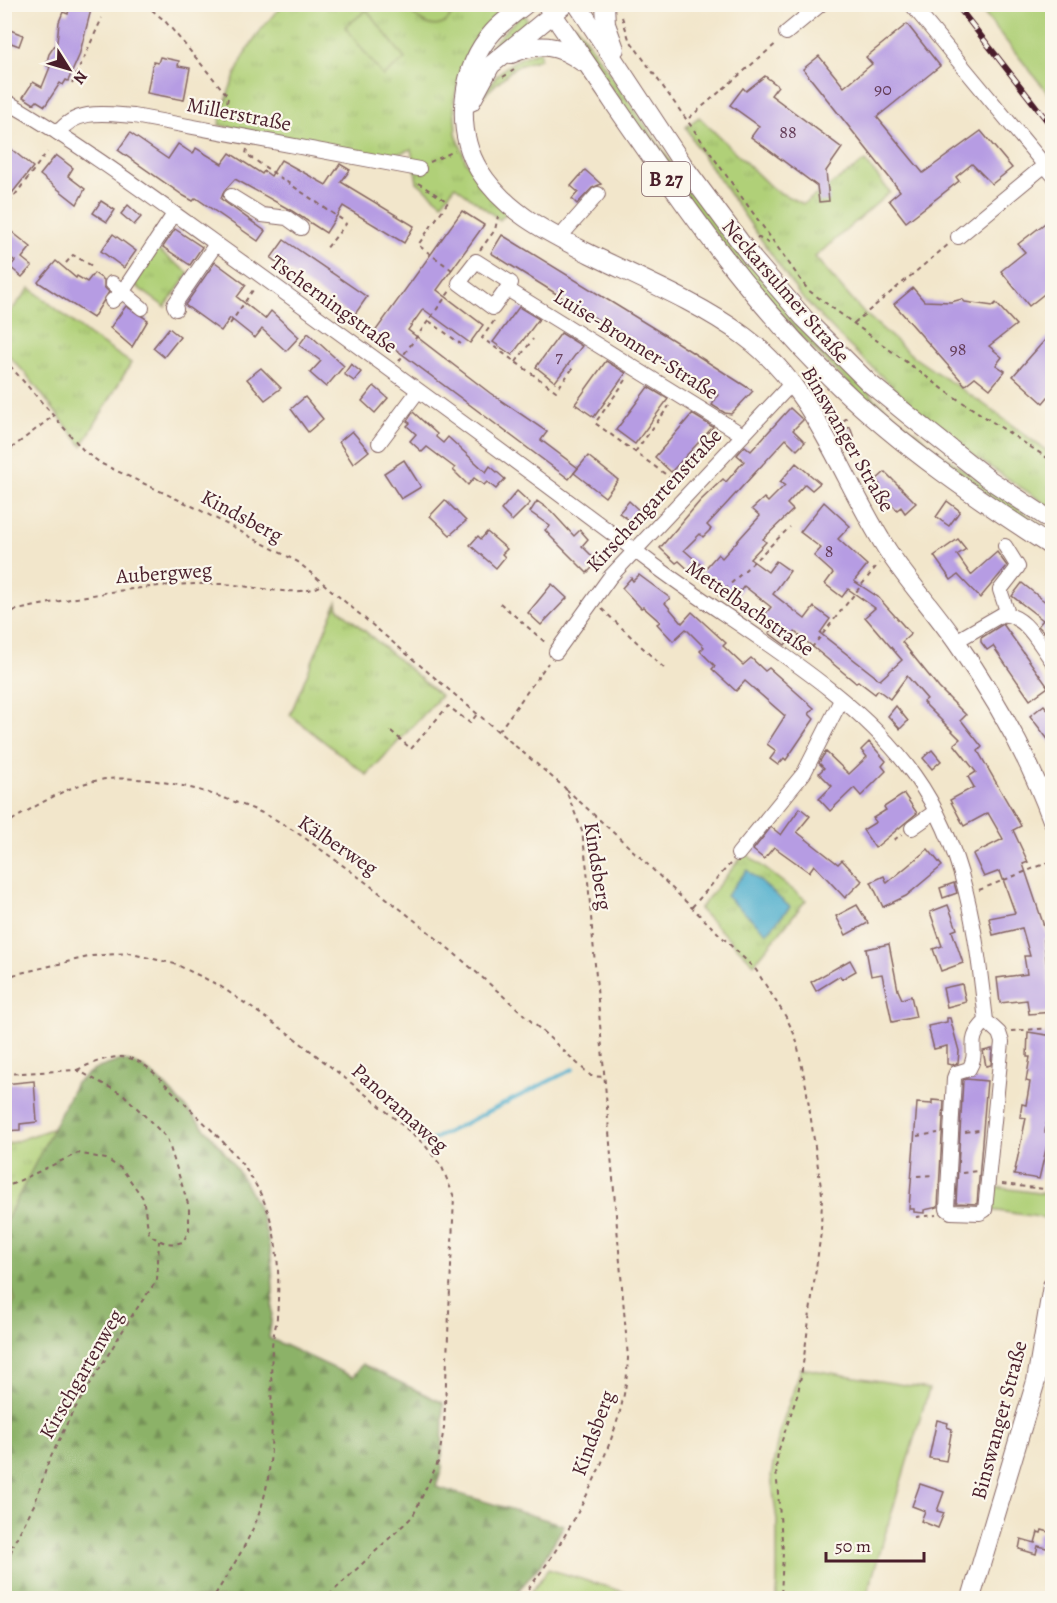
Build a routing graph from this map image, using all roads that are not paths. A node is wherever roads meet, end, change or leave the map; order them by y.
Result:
1 (504, 4) edge
2 (526, 4) edge
3 (577, 4) edge
4 (821, 4) edge
5 (911, 4) edge
6 (605, 5) edge
7 (554, 8) edge
8 (492, 33) junction
9 (786, 33) road end
10 (491, 65) junction
11 (594, 72) junction
12 (634, 88) junction
13 (4, 100) edge
14 (60, 135) junction
15 (466, 136) junction
16 (418, 169) road end
17 (1049, 169) edge
18 (598, 194) dead end
19 (231, 196) dead end
20 (174, 214) junction
21 (301, 228) dead end
22 (958, 237) road end
23 (559, 238) junction
24 (216, 244) junction
25 (118, 287) junction
26 (507, 289) junction
27 (112, 301) dead end
28 (142, 308) dead end
29 (176, 309) dead end
30 (792, 383) junction
31 (418, 391) junction
32 (742, 435) junction
33 (379, 443) dead end
34 (1053, 521) edge
35 (1005, 546) dead end
36 (1053, 547) edge
37 (635, 550) junction
38 (1008, 614) junction
39 (956, 640) junction
40 (556, 652) road end
41 (1053, 661) edge
42 (841, 700) junction
43 (936, 811) junction
44 (1053, 820) edge
45 (912, 828) dead end
46 (738, 854) road end
47 (986, 1021) junction
48 (1053, 1286) edge
49 (971, 1599) edge

1 - 8 main road
2 - 8 main road, Binswanger Straße
3 - 12 main road, Neckarsulmer Straße / B 27
4 - 9 street
5 - 17 street
6 - 12 main road
7 - 10 main road
7 - 11 main road, Neckarsulmer Straße / B 27
8 - 15 main road, Binswanger Straße
10 - 11 main road
10 - 15 main road
11 - 36 main road, Neckarsulmer Straße / B 27
12 - 34 main road, Neckarsulmer Straße / B 27
13 - 14 street, Tscherningstraße
14 - 16 street, Millerstraße
14 - 20 street, Tscherningstraße
15 - 23 main road, Binswanger Straße
17 - 22 street
18 - 23 street
19 - 21 street
20 - 24 street, Tscherningstraße
20 - 25 street
23 - 30 main road, Binswanger Straße
24 - 29 street
24 - 31 street, Tscherningstraße
25 - 27 street
25 - 28 street
26 - 26 street, Luise-Bronner-Straße
26 - 32 street, Luise-Bronner-Straße
30 - 32 street, Kirschengartenstraße
30 - 39 main road, Binswanger Straße
31 - 33 street
31 - 37 street, Tscherningstraße
32 - 37 street, Kirschengartenstraße
35 - 38 street
37 - 40 street, Kirschengartenstraße
37 - 42 street, Mettelbachstraße
38 - 39 street
38 - 41 street
39 - 44 main road, Binswanger Straße
42 - 43 street, Mettelbachstraße
42 - 46 street
43 - 45 street
43 - 47 street, Mettelbachstraße
47 - 47 street
48 - 49 main road, Binswanger Straße

